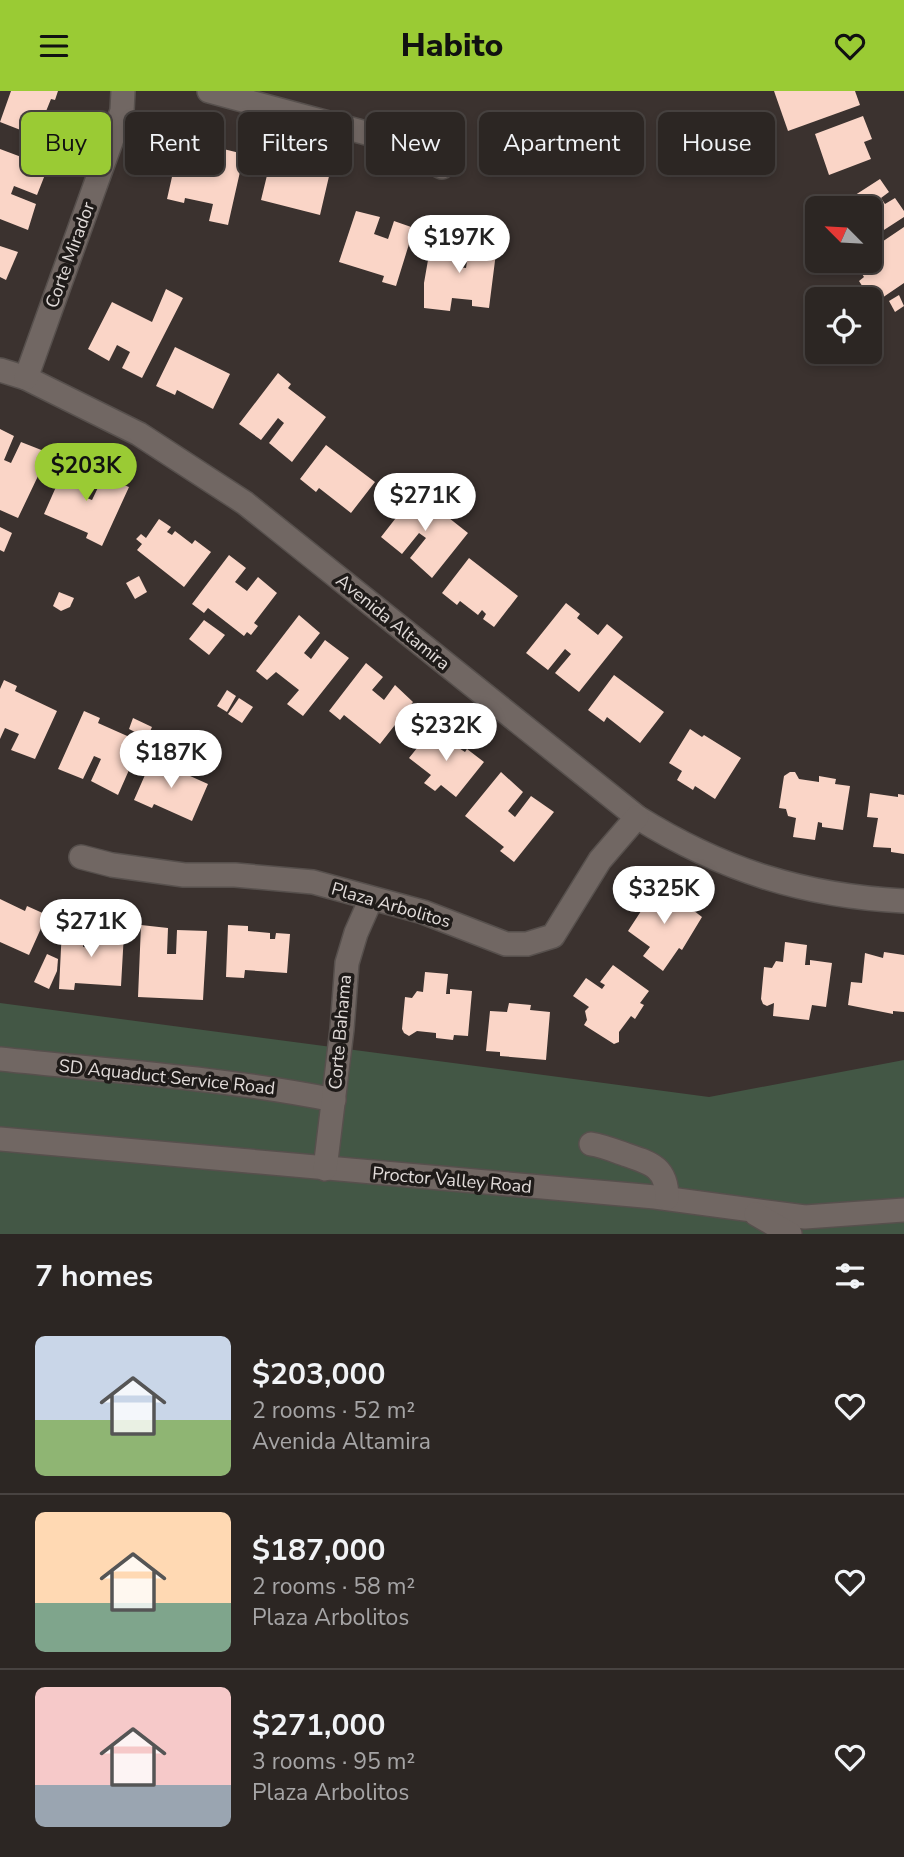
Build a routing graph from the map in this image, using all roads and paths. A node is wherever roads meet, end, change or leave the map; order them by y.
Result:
1 (123, 91) edge
2 (209, 91) edge
3 (366, 133) edge
4 (0, 370) edge
5 (26, 378) junction
6 (637, 817) junction
7 (81, 857) dead end
8 (371, 899) junction
9 (904, 901) edge
10 (0, 1059) edge
11 (334, 1100) junction
12 (0, 1139) edge
13 (591, 1144) dead end
14 (325, 1169) junction
15 (667, 1198) junction
16 (749, 1209) junction
17 (904, 1210) edge
18 (790, 1234) edge

1 - 5 street, Corte Mirador
2 - 3 street
4 - 5 street, Avenida Altamira
5 - 6 street, Avenida Altamira
6 - 8 street, Plaza Arbolitos
6 - 9 street, Avenida Altamira
7 - 8 street, Plaza Arbolitos
8 - 11 street, Corte Bahama
10 - 11 street, SD Aquaduct Service Road
11 - 14 street, Corte Bahama
12 - 14 street, Proctor Valley Road
13 - 15 street
14 - 15 street, Proctor Valley Road
15 - 16 street, Proctor Valley Road
16 - 17 street, Proctor Valley Road
16 - 18 street

